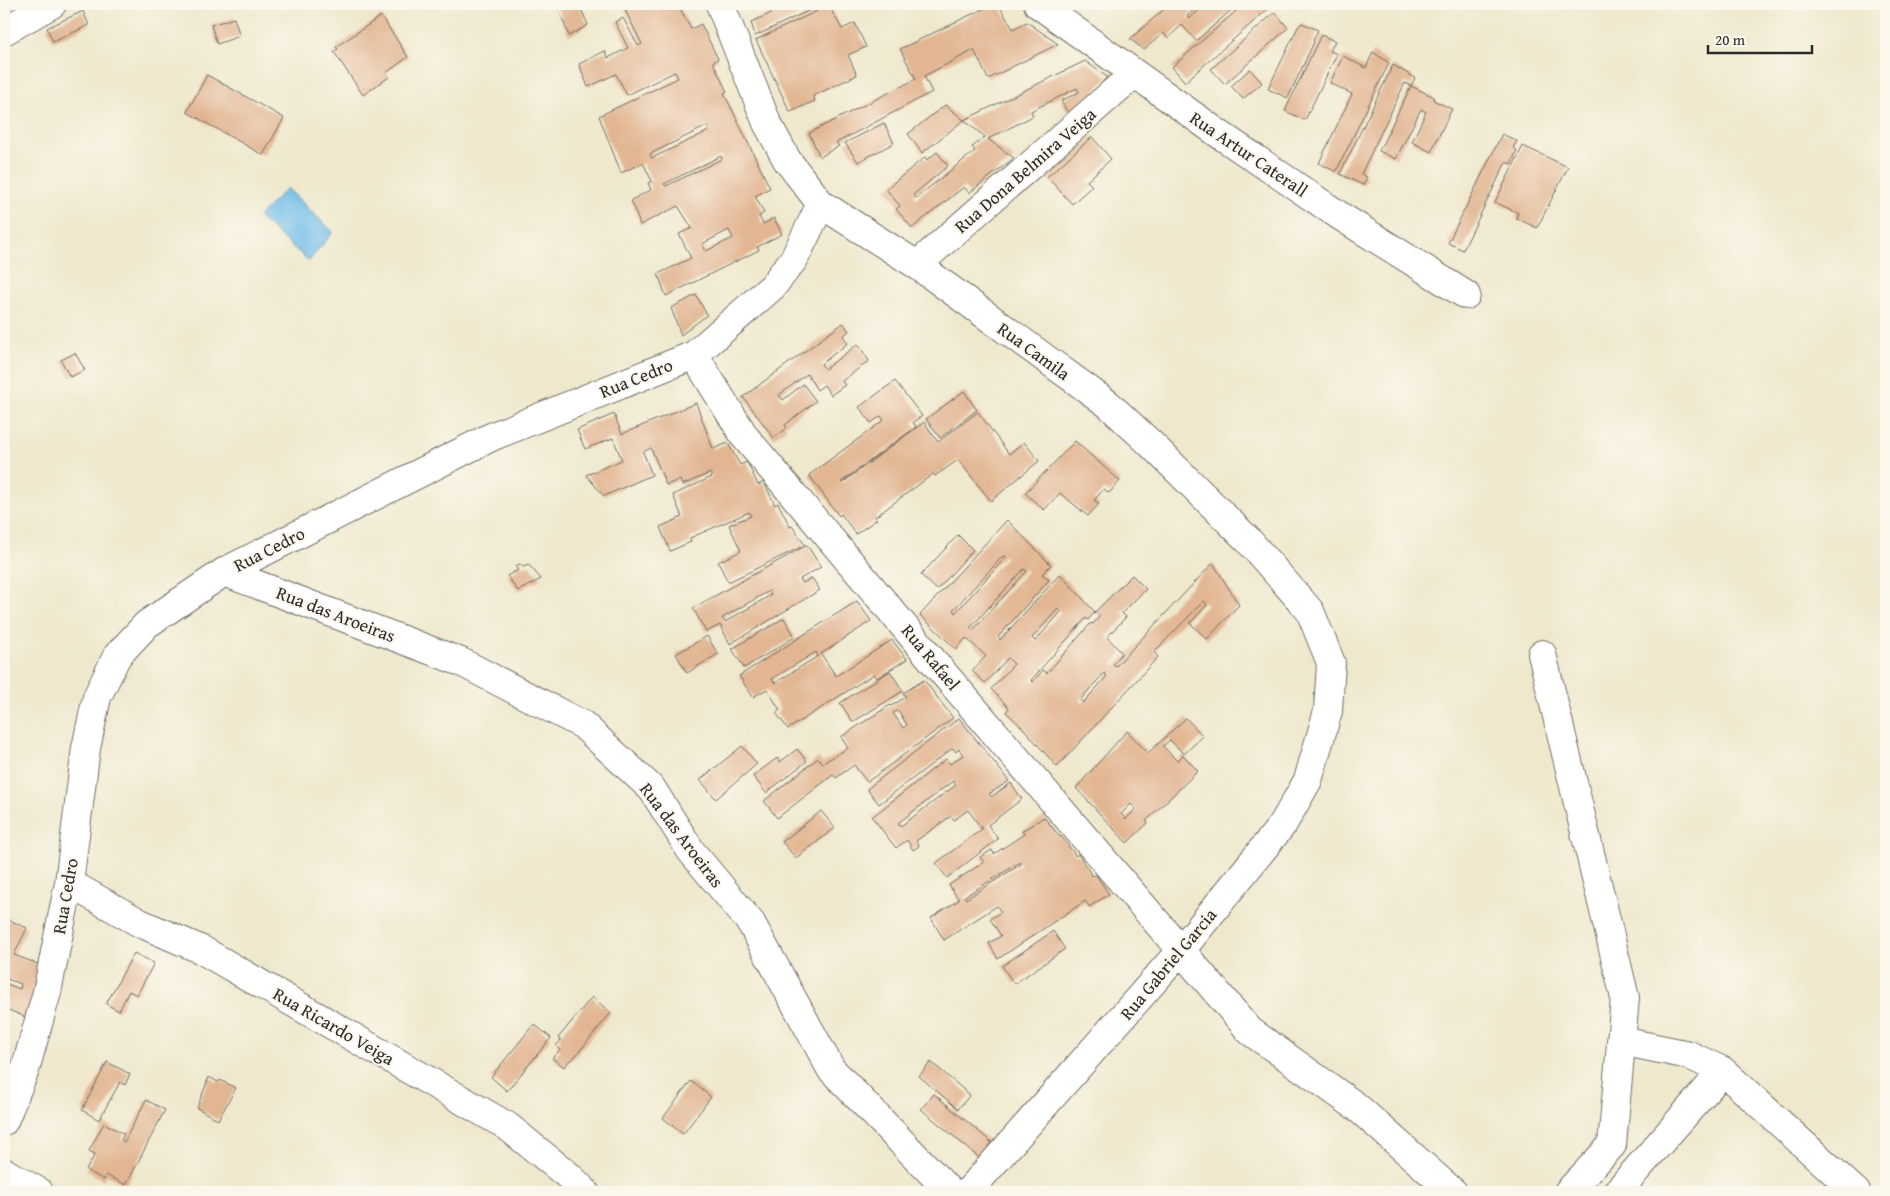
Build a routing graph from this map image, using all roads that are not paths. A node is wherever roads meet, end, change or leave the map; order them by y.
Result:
1 (52, 4) edge
2 (720, 4) edge
3 (1038, 4) edge
4 (4, 31) edge
5 (1134, 74) junction
6 (821, 204) junction
7 (917, 265) junction
8 (1466, 295) dead end
9 (694, 355) junction
10 (224, 572) junction
11 (1542, 654) dead end
12 (1328, 711) joint
13 (69, 883) junction
14 (1182, 949) junction
15 (1621, 1041) junction
16 (1723, 1071) junction
17 (4, 1121) edge
18 (1594, 1163) junction
19 (4, 1172) edge
20 (39, 1192) edge
21 (585, 1192) edge
22 (950, 1192) edge
23 (968, 1192) edge
24 (1453, 1192) edge
25 (1568, 1192) edge
26 (1595, 1192) edge
27 (1617, 1192) edge
28 (1856, 1192) edge

1 - 4 street
2 - 6 street, Rua Camila
3 - 5 street, Rua Artur Caterall
5 - 7 street, Rua Dona Belmira Veiga
5 - 8 street, Rua Artur Caterall
6 - 7 street, Rua Camila
6 - 9 street, Rua Cedro
7 - 12 street, Rua Camila
9 - 10 street, Rua Cedro
9 - 14 street, Rua Rafael
10 - 13 street, Rua Cedro
10 - 22 street, Rua das Aroeiras
11 - 15 street
12 - 14 street, Rua Gabriel Garcia
13 - 17 street, Rua Cedro
13 - 21 street, Rua Ricardo Veiga
14 - 23 street, Rua Gabriel Garcia
14 - 24 street, Rua Rafael
15 - 16 street
15 - 18 street
16 - 27 street
16 - 28 street
18 - 25 street
18 - 26 street
19 - 20 street

